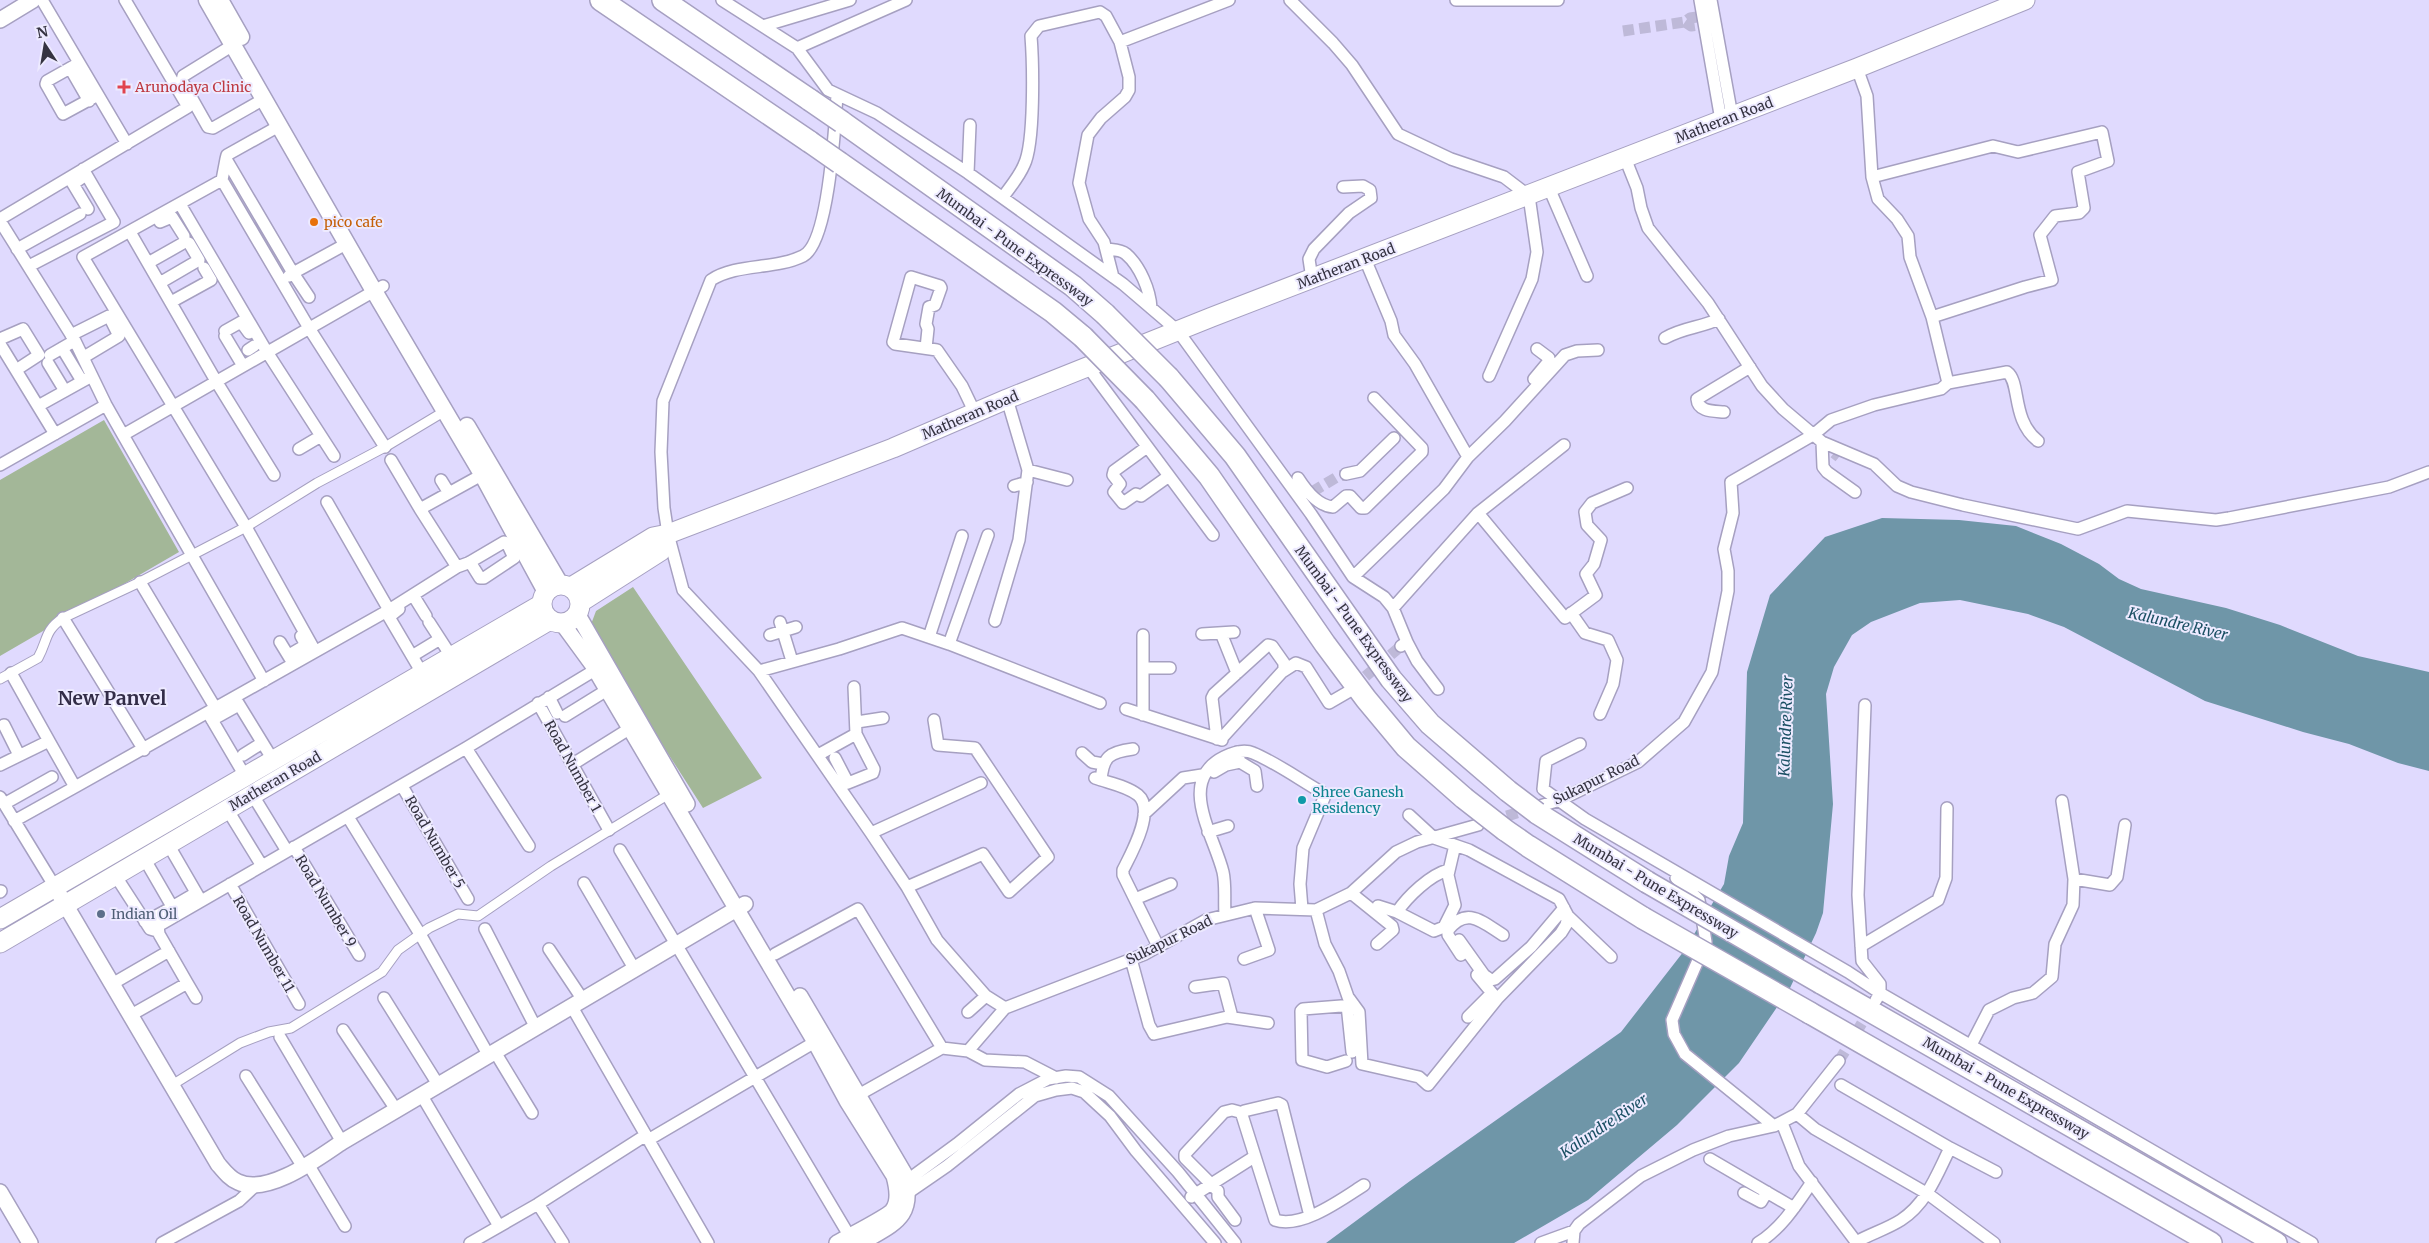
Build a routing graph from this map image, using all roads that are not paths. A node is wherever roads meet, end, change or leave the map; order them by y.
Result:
1 (33, 0) edge
2 (42, 0) edge
3 (125, 0) edge
4 (207, 0) edge
5 (220, 0) edge
6 (601, 0) edge
7 (663, 0) edge
8 (722, 0) edge
9 (850, 0) edge
10 (906, 0) edge
11 (1096, 0) edge
12 (1229, 0) edge
13 (1290, 0) edge
14 (1456, 0) edge
15 (1558, 0) edge
16 (1700, 0) edge
17 (1711, 0) edge
18 (2025, 0) edge
19 (1100, 12) junction
20 (0, 20) edge
21 (763, 26) junction
22 (1120, 42) junction
23 (233, 45) junction
24 (797, 48) junction
25 (75, 65) junction
26 (1857, 68) junction
27 (837, 95) junction
28 (93, 98) junction
29 (264, 99) junction
30 (1726, 118) junction
31 (970, 125) dead end
32 (279, 126) junction
33 (127, 144) junction
34 (1625, 158) junction
35 (226, 160) junction
36 (85, 172) junction
37 (968, 173) junction
38 (1872, 177) junction
39 (222, 180) junction
40 (1343, 187) dead end
41 (1549, 188) junction
42 (1529, 196) junction
43 (1003, 197) junction
44 (180, 204) junction
45 (188, 219) junction
46 (0, 220) edge
47 (153, 223) junction
48 (61, 225) junction
49 (177, 225) junction
50 (130, 232) junction
51 (184, 236) dead end
52 (71, 243) junction
53 (346, 244) junction
54 (21, 247) junction
55 (1106, 249) junction
56 (1365, 259) junction
57 (150, 261) junction
58 (204, 261) junction
59 (32, 264) junction
60 (293, 273) junction
61 (1587, 276) dead end
62 (1113, 277) junction
63 (1312, 279) junction
64 (281, 280) junction
65 (164, 281) junction
66 (378, 288) junction
67 (309, 297) dead end
68 (173, 302) junction
69 (1152, 308) junction
70 (1932, 317) junction
71 (1719, 319) junction
72 (117, 321) junction
73 (309, 328) junction
74 (1178, 331) junction
75 (74, 336) junction
76 (1665, 338) dead end
77 (1, 340) edge
78 (62, 348) junction
79 (926, 348) junction
80 (1537, 349) dead end
81 (1598, 350) dead end
82 (257, 351) junction
83 (86, 356) junction
84 (35, 364) dead end
85 (243, 366) junction
86 (1088, 367) junction
87 (1750, 367) junction
88 (20, 371) junction
89 (1544, 372) junction
90 (1489, 376) dead end
91 (87, 379) junction
92 (216, 381) junction
93 (1948, 383) junction
94 (1529, 390) junction
95 (65, 391) junction
96 (1374, 398) dead end
97 (1007, 399) junction
98 (1517, 400) dead end
99 (40, 405) junction
100 (106, 405) junction
101 (173, 406) junction
102 (445, 411) junction
103 (975, 412) junction
104 (1724, 412) dead end
105 (55, 434) junction
106 (123, 435) junction
107 (321, 436) junction
108 (1394, 438) dead end
109 (1819, 441) junction
110 (2038, 441) dead end
111 (1564, 445) dead end
112 (385, 447) junction
113 (1147, 447) junction
114 (299, 449) dead end
115 (1834, 453) tunnel mouth
116 (334, 456) dead end
117 (1468, 457) junction
118 (391, 460) dead end
119 (0, 465) edge
120 (1028, 470) junction
121 (488, 471) junction
122 (2429, 472) edge
123 (1346, 474) tunnel mouth
124 (274, 475) dead end
125 (1169, 476) junction
126 (1298, 478) dead end
127 (441, 480) dead end
128 (1067, 480) dead end
129 (1027, 482) junction
130 (1014, 486) dead end
131 (1627, 488) dead end
132 (1855, 492) dead end
133 (449, 493) junction
134 (1308, 495) junction
135 (327, 502) dead end
136 (420, 509) junction
137 (1478, 513) junction
138 (246, 527) junction
139 (668, 534) junction
140 (988, 535) dead end
141 (1212, 535) dead end
142 (962, 536) dead end
143 (190, 556) junction
144 (470, 562) dead end
145 (458, 567) junction
146 (1353, 577) junction
147 (140, 582) junction
148 (415, 597) junction
149 (561, 603) junction
150 (1392, 608) junction
151 (389, 610) junction
152 (1571, 613) junction
153 (63, 618) junction
154 (995, 621) dead end
155 (781, 626) junction
156 (796, 627) dead end
157 (299, 632) dead end
158 (1234, 632) dead end
159 (1221, 633) junction
160 (1202, 634) dead end
161 (770, 635) dead end
162 (1143, 636) dead end
163 (929, 637) junction
164 (440, 639) junction
165 (280, 642) dead end
166 (949, 644) junction
167 (315, 652) junction
168 (412, 656) junction
169 (451, 656) junction
170 (291, 660) junction
171 (792, 660) junction
172 (1143, 668) junction
173 (1170, 668) dead end
174 (595, 670) junction
175 (1284, 670) junction
176 (759, 671) junction
177 (12, 673) junction
178 (422, 673) junction
179 (1236, 673) junction
180 (0, 679) edge
181 (264, 681) junction
182 (854, 687) dead end
183 (1438, 689) dead end
184 (607, 690) junction
185 (1348, 692) tunnel mouth
186 (549, 697) junction
187 (237, 702) junction
188 (538, 703) junction
189 (1100, 703) dead end
190 (1865, 705) dead end
191 (1126, 709) dead end
192 (212, 714) junction
193 (1600, 714) dead end
194 (1143, 715) junction
195 (883, 718) dead end
196 (934, 720) dead end
197 (4, 725) dead end
198 (634, 725) junction
199 (857, 728) junction
200 (1219, 739) junction
201 (49, 740) junction
202 (262, 742) junction
203 (1580, 744) dead end
204 (466, 748) junction
205 (1133, 749) dead end
206 (144, 750) junction
207 (1082, 753) dead end
208 (19, 755) junction
209 (243, 755) dead end
210 (818, 755) junction
211 (1236, 756) junction
212 (835, 758) dead end
213 (273, 760) junction
214 (573, 764) junction
215 (1103, 764) junction
216 (0, 765) edge
217 (1214, 772) dead end
218 (245, 776) junction
219 (52, 777) dead end
220 (1204, 781) junction
221 (981, 783) dead end
222 (402, 786) junction
223 (1257, 786) dead end
224 (75, 787) junction
225 (252, 794) junction
226 (669, 794) junction
227 (2, 800) edge
228 (1560, 800) junction
229 (2062, 802) dead end
230 (1947, 808) dead end
231 (227, 809) junction
232 (1539, 809) junction
233 (1144, 814) junction
234 (1409, 815) dead end
235 (348, 817) junction
236 (14, 821) junction
237 (692, 824) junction
238 (1478, 825) tunnel mouth
239 (2125, 825) dead end
240 (1228, 826) dead end
241 (609, 830) junction
242 (871, 833) junction
243 (1434, 838) junction
244 (1215, 840) junction
245 (168, 844) junction
246 (1455, 845) junction
247 (529, 846) dead end
248 (290, 849) junction
249 (620, 850) dead end
250 (142, 859) junction
251 (1225, 860) dead end
252 (1662, 865) junction
253 (262, 866) junction
254 (1448, 870) junction
255 (114, 875) junction
256 (2074, 878) junction
257 (584, 883) dead end
258 (230, 884) junction
259 (1172, 884) dead end
260 (55, 887) junction
261 (907, 887) junction
262 (1351, 893) junction
263 (198, 897) junction
264 (468, 898) dead end
265 (1135, 899) junction
266 (65, 905) junction
267 (1378, 906) dead end
268 (741, 907) junction
269 (1255, 908) junction
270 (1302, 909) junction
271 (173, 912) junction
272 (1397, 912) junction
273 (1566, 912) junction
274 (1225, 914) junction
275 (1314, 916) junction
276 (0, 919) edge
277 (145, 922) junction
278 (485, 930) dead end
279 (158, 931) junction
280 (420, 934) junction
281 (1502, 935) dead end
282 (1459, 940) dead end
283 (0, 943) edge
284 (677, 944) junction
285 (1377, 944) dead end
286 (1158, 946) junction
287 (1861, 946) junction
288 (549, 949) dead end
289 (169, 951) junction
290 (775, 954) junction
291 (359, 955) dead end
292 (1611, 958) dead end
293 (1131, 959) junction
294 (1244, 959) dead end
295 (635, 970) junction
296 (186, 981) junction
297 (112, 984) junction
298 (1195, 987) dead end
299 (986, 996) junction
300 (1494, 996) junction
301 (1878, 997) junction
302 (196, 998) dead end
303 (384, 998) dead end
304 (299, 1004) dead end
305 (577, 1004) junction
306 (1350, 1005) junction
307 (1004, 1008) junction
308 (968, 1012) dead end
309 (131, 1015) junction
310 (1232, 1017) junction
311 (1468, 1017) dead end
312 (1268, 1023) dead end
313 (536, 1028) junction
314 (343, 1030) dead end
315 (280, 1037) dead end
316 (815, 1042) junction
317 (1971, 1044) junction
318 (942, 1048) junction
319 (968, 1051) junction
320 (492, 1054) junction
321 (1839, 1061) tunnel mouth
322 (246, 1076) dead end
323 (755, 1077) junction
324 (1056, 1078) junction
325 (172, 1085) junction
326 (1841, 1085) dead end
327 (439, 1086) junction
328 (422, 1096) junction
329 (853, 1098) junction
330 (397, 1110) junction
331 (532, 1113) dead end
332 (1243, 1113) junction
333 (1797, 1114) junction
334 (1778, 1124) junction
335 (647, 1138) junction
336 (342, 1142) junction
337 (1950, 1148) junction
338 (1254, 1157) junction
339 (1710, 1159) dead end
340 (306, 1166) junction
341 (1996, 1172) dead end
342 (1812, 1182) junction
343 (1213, 1184) junction
344 (1364, 1185) dead end
345 (255, 1186) junction
346 (902, 1191) junction
347 (0, 1192) edge
348 (1767, 1192) junction
349 (1744, 1193) dead end
350 (1196, 1194) junction
351 (1928, 1194) junction
352 (538, 1204) junction
353 (1181, 1204) junction
354 (1794, 1208) junction
355 (1310, 1216) junction
356 (496, 1220) dead end
357 (1235, 1220) dead end
358 (345, 1226) dead end
359 (1574, 1231) junction
360 (850, 1241) edge
361 (1856, 1242) edge
362 (30, 1243) edge
363 (162, 1243) edge
364 (470, 1243) edge
365 (563, 1243) edge
366 (708, 1243) edge
367 (1215, 1243) edge
368 (1235, 1243) edge
369 (1541, 1243) edge
370 (1573, 1243) edge
371 (1758, 1243) edge
372 (1994, 1243) edge
373 (2211, 1243) edge
374 (2276, 1243) edge
375 (2312, 1243) edge

1 - 20 street
2 - 25 street
3 - 33 street
4 - 23 main road
5 - 66 main road
6 - 373 highway, bridge
7 - 232 highway, Mumbai - Pune Expressway, bridge
8 - 21 street
9 - 21 street
10 - 24 street
11 - 19 street
12 - 22 street
13 - 42 street
14 - 15 street
16 - 30 street
17 - 30 street
18 - 26 main road, Matheran Road
19 - 22 street
19 - 43 street
21 - 24 street
22 - 55 street
23 - 29 main road
23 - 29 street
24 - 27 street
25 - 28 street
25 - 28 street
26 - 30 main road, Matheran Road
26 - 38 street
27 - 37 street
27 - 139 street
28 - 33 street
29 - 32 main road
30 - 34 main road, Matheran Road
31 - 37 street
32 - 35 street
32 - 53 main road
33 - 36 street
34 - 41 main road, Matheran Road
34 - 71 street
35 - 39 street
35 - 60 street
36 - 46 street
36 - 48 street
36 - 52 street
37 - 43 street
38 - 70 street
38 - 70 street
39 - 44 street
39 - 64 street
40 - 63 street
41 - 42 main road, Matheran Road
41 - 61 street
42 - 56 main road, Matheran Road
42 - 90 street
43 - 62 street
44 - 45 street
44 - 47 street
45 - 49 street
45 - 58 street
46 - 54 street
47 - 49 street
47 - 50 street
47 - 57 street
48 - 52 street
48 - 54 street
49 - 51 street
50 - 57 street
50 - 72 street
52 - 59 street
53 - 60 street
53 - 66 main road
54 - 59 street
55 - 62 street
55 - 69 street
56 - 63 main road, Matheran Road
56 - 117 street
57 - 58 street
57 - 65 street
57 - 68 street
58 - 65 street
58 - 68 street
58 - 82 street
59 - 75 street
60 - 64 street
60 - 67 street
62 - 69 street
63 - 74 main road, Matheran Road
64 - 73 street
65 - 68 street
66 - 73 street
66 - 102 main road
66 - 121 main road
68 - 92 street
69 - 74 street
70 - 93 street
71 - 76 street
71 - 87 street
72 - 75 street
72 - 83 street
72 - 101 street
73 - 82 street
73 - 112 street
74 - 86 main road, Matheran Road
74 - 134 street
75 - 78 street
75 - 83 street
77 - 88 street
77 - 88 street
78 - 91 street
78 - 95 street
79 - 79 street
79 - 103 street
80 - 89 street
81 - 89 street
82 - 85 street
82 - 85 street
82 - 107 street
83 - 91 street
84 - 88 street
85 - 92 street
86 - 97 main road, Matheran Road
86 - 113 street
87 - 104 street
87 - 109 street
88 - 99 street
89 - 94 street
91 - 95 street
91 - 100 street
92 - 101 street
92 - 124 street
93 - 109 street
93 - 110 street
94 - 98 street
94 - 117 street
95 - 99 street
96 - 134 street
97 - 103 main road, Matheran Road
97 - 120 street
99 - 105 street
100 - 105 street
100 - 106 street
101 - 106 street
101 - 138 street
102 - 112 street
102 - 121 main road
103 - 139 main road, Matheran Road
105 - 119 street
106 - 143 street
107 - 114 street
107 - 116 street
108 - 123 street
109 - 115 street
109 - 122 street
109 - 132 street
109 - 228 street, Sukapur Road
111 - 137 street
112 - 138 street
113 - 125 street
113 - 125 street
117 - 146 street
118 - 136 street
120 - 128 street
120 - 129 street
121 - 133 street
121 - 149 main road
125 - 141 street
126 - 134 street
127 - 133 street
129 - 130 street
129 - 154 street
131 - 152 street
133 - 136 street
134 - 146 street
135 - 151 street
136 - 145 street
137 - 150 street
137 - 152 street
138 - 143 street
138 - 167 street
139 - 149 main road, Matheran Road
139 - 176 street
140 - 166 street
142 - 163 street
143 - 147 street
143 - 181 street
144 - 145 street
145 - 148 street
146 - 150 street
147 - 153 street
147 - 192 street
148 - 151 street
148 - 164 street
148 - 168 street
149 - 169 main road, Matheran Road
149 - 174 street
149 - 198 street
149 - 225 main road, Matheran Road
150 - 183 street
151 - 167 street
152 - 193 street
153 - 177 street
153 - 206 street
155 - 156 street
155 - 161 street
155 - 171 street
157 - 170 street
158 - 159 street
159 - 160 street
159 - 179 street
162 - 172 street
163 - 166 street
163 - 171 street
164 - 168 street
164 - 169 street
165 - 170 street
166 - 189 street
167 - 170 street
168 - 178 street
169 - 178 main road, Matheran Road
170 - 181 street
171 - 176 street
172 - 173 street
172 - 194 street
174 - 184 street
174 - 186 street
175 - 179 street
175 - 185 street
175 - 200 street
176 - 210 street
177 - 180 street
177 - 201 street
178 - 213 main road, Matheran Road
179 - 200 street
181 - 187 street
182 - 199 street
184 - 186 street
184 - 198 street
186 - 188 street
187 - 192 street
187 - 202 street
188 - 204 street
188 - 214 street, Road Number 1
190 - 287 street
191 - 194 street
192 - 206 street
192 - 218 street
194 - 200 street
195 - 199 street
196 - 261 street
197 - 208 street
198 - 214 street
198 - 226 street
198 - 237 street
199 - 210 street
199 - 212 street
200 - 211 street
201 - 208 street
201 - 224 street
202 - 209 street
202 - 213 street
203 - 228 street
204 - 222 street
204 - 247 street
205 - 215 street
206 - 224 street
207 - 215 street
208 - 216 street
210 - 242 street
211 - 217 street
211 - 220 street
211 - 223 street
211 - 270 street
213 - 218 main road, Matheran Road
214 - 241 street, Road Number 1
215 - 233 street
218 - 260 main road, Matheran Road
219 - 227 street
220 - 233 street
220 - 244 street
221 - 242 street
222 - 235 street
222 - 264 street, Road Number 5
224 - 236 street
225 - 231 main road, Matheran Road
225 - 248 street, Road Number 9
226 - 237 street
226 - 241 street
227 - 236 street
228 - 232 street, Sukapur Road
228 - 252 street
229 - 256 street
230 - 287 street
231 - 245 main road, Matheran Road
231 - 253 street
232 - 374 highway, Mumbai - Pune Expressway, bridge
233 - 265 street
234 - 243 street
235 - 248 street
235 - 280 street
236 - 260 street
237 - 268 street
238 - 243 street, Sukapur Road
239 - 256 street
240 - 244 street
241 - 280 street
242 - 261 street
243 - 246 street
243 - 262 street, Sukapur Road
244 - 251 street
244 - 274 street
245 - 250 main road, Matheran Road
245 - 263 street
246 - 254 street
246 - 273 street
248 - 253 street
248 - 291 street, Road Number 9
249 - 284 street
250 - 255 main road, Matheran Road
250 - 271 street
252 - 301 street
252 - 334 street
253 - 258 street
254 - 272 street
254 - 272 street
255 - 266 main road, Matheran Road
255 - 277 street
256 - 317 street
257 - 295 street
258 - 263 street
258 - 304 street, Road Number 11
259 - 265 street
260 - 266 street
260 - 276 main road, Matheran Road
261 - 299 street
262 - 275 street, Sukapur Road
262 - 285 street
263 - 271 street
265 - 286 street
266 - 283 main road, Matheran Road
266 - 297 street
267 - 272 street
268 - 284 street
268 - 290 street
268 - 316 street
269 - 270 street, Sukapur Road
269 - 274 street, Sukapur Road
269 - 294 street
270 - 275 street, Sukapur Road
271 - 277 street
271 - 279 street
273 - 282 street
273 - 292 street
273 - 300 street
274 - 286 street, Sukapur Road
275 - 306 street
277 - 279 street
278 - 313 street
279 - 289 street
280 - 320 street
280 - 325 street
281 - 300 street
284 - 295 street
284 - 323 street
286 - 293 street, Sukapur Road
287 - 301 street
288 - 305 street
289 - 296 street
289 - 297 street
290 - 318 street
290 - 329 street
293 - 307 street, Sukapur Road
293 - 310 street
295 - 305 street
296 - 302 street
296 - 309 street
297 - 309 street
298 - 310 street
299 - 307 street
299 - 308 street
300 - 306 street
300 - 311 street
301 - 317 street
303 - 327 street
305 - 313 street
305 - 335 street
306 - 306 street
307 - 319 street, Sukapur Road
309 - 325 street
310 - 312 street
313 - 320 street
314 - 330 street
315 - 336 street
316 - 323 street
316 - 329 street
317 - 375 street
318 - 319 street
318 - 329 street
319 - 324 street
320 - 327 street
320 - 331 street
321 - 333 street
322 - 340 street
323 - 335 street
323 - 360 street
324 - 346 street
324 - 350 street
325 - 345 street
326 - 337 street
327 - 328 street
328 - 330 street
328 - 356 street
329 - 346 street
330 - 336 street
332 - 338 street
332 - 343 street
332 - 355 street
333 - 334 street
333 - 351 street
334 - 342 street
334 - 359 street
335 - 352 street
335 - 366 street
336 - 340 street
337 - 341 street
337 - 351 street
338 - 343 street
338 - 355 street
339 - 348 street
340 - 345 street
340 - 358 street
342 - 354 street
342 - 361 street
343 - 350 street
343 - 357 street
344 - 355 street
345 - 363 street
346 - 353 street
346 - 360 street
347 - 362 street
348 - 349 street
348 - 354 street
350 - 353 street
350 - 368 street
351 - 361 street
351 - 372 street
352 - 364 street
352 - 365 street
353 - 367 street
354 - 371 street
359 - 369 street
359 - 370 street

